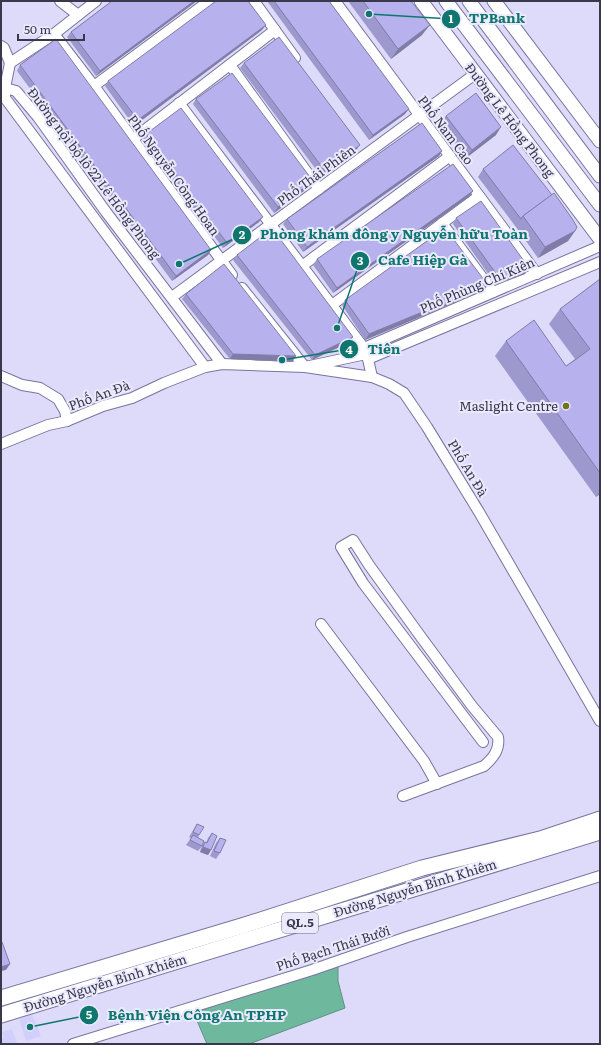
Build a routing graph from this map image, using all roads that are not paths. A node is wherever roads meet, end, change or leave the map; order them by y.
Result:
1 (60, 1) edge
2 (96, 1) edge
3 (209, 1) edge
4 (254, 1) edge
5 (335, 1) edge
6 (421, 1) edge
7 (446, 1) edge
8 (469, 1) edge
9 (494, 1) edge
10 (78, 15) junction
11 (275, 30) junction
12 (54, 34) junction
13 (1, 46) edge
14 (10, 63) junction
15 (230, 65) junction
16 (302, 68) edge
17 (475, 74) junction
18 (94, 86) junction
19 (5, 88) junction
20 (179, 103) junction
21 (420, 115) junction
22 (133, 139) junction
23 (600, 142) edge
24 (450, 156) junction
25 (600, 176) edge
26 (319, 189) junction
27 (479, 196) junction
28 (600, 205) edge
29 (442, 223) junction
30 (271, 225) junction
31 (600, 239) edge
32 (600, 246) edge
33 (221, 261) junction
34 (600, 262) edge
35 (302, 266) junction
36 (537, 274) junction
37 (498, 290) junction
38 (172, 297) junction
39 (509, 300) junction
40 (332, 305) junction
41 (366, 354) junction
42 (222, 364) junction
43 (205, 367) junction
44 (305, 367) junction
45 (1, 376) edge
46 (372, 377) junction
47 (67, 421) junction
48 (1, 444) edge
49 (322, 624) dead end
50 (600, 721) edge
51 (483, 742) dead end
52 (437, 784) junction
53 (403, 796) dead end
54 (600, 819) edge
55 (600, 832) edge
56 (600, 876) edge
57 (1, 998) edge
58 (1, 1015) edge
59 (73, 1044) edge

1 - 10 street
2 - 10 street
3 - 18 street
4 - 11 street
5 - 21 street, Phố Nam Cao
6 - 17 main road, Đường Lê Hồng Phong
7 - 28 main road, Đường Lê Hồng Phong
8 - 25 main road
9 - 23 main road
10 - 12 street
11 - 15 street
11 - 16 street
12 - 14 street
12 - 18 street, Phố Nguyễn Công Hoan
13 - 14 street
14 - 19 street
15 - 20 street
15 - 26 street
17 - 21 street, Phố Thái Phiên
17 - 31 main road, Đường Lê Hồng Phong
18 - 22 street, Phố Nguyễn Công Hoan
19 - 38 street, Đường nội bộ lô 22 Lê Hồng Phong
19 - 43 street, Đường nội bộ lô 22 Lê Hồng Phong
20 - 22 street
20 - 30 street
21 - 24 street, Phố Nam Cao
21 - 26 street, Phố Thái Phiên
22 - 33 street, Phố Nguyễn Công Hoan
24 - 27 street, Phố Nam Cao
24 - 35 street
26 - 30 street, Phố Thái Phiên
27 - 29 street
27 - 36 street, Phố Nam Cao
29 - 37 street
29 - 40 street
30 - 33 street, Phố Thái Phiên
30 - 35 street
32 - 36 street, Phố Phùng Chí Kiên
33 - 38 street, Phố Thái Phiên
33 - 44 street, Phố Nguyễn Công Hoan
34 - 39 street, Phố Phùng Chí Kiên
35 - 40 street
36 - 37 street, Phố Phùng Chí Kiên
37 - 39 street
37 - 41 street, Phố Phùng Chí Kiên
38 - 42 street, Đường nội bộ lô 22 Lê Hồng Phong
39 - 41 street, Phố Phùng Chí Kiên
40 - 41 street
41 - 44 street
41 - 46 street
42 - 43 street, Phố An Đà
42 - 44 street, Phố An Đà
43 - 47 street, Phố An Đà
44 - 46 street, Phố An Đà
45 - 47 street
46 - 50 street, Phố An Đà
47 - 48 street, Phố An Đà
49 - 52 street
51 - 52 street
52 - 53 street
54 - 57 highway, Đường Nguyễn Bỉnh Khiêm / QL.5
55 - 58 highway, Đường Nguyễn Bỉnh Khiêm / QL.5
56 - 59 street, Phố Bạch Thái Bưởi

